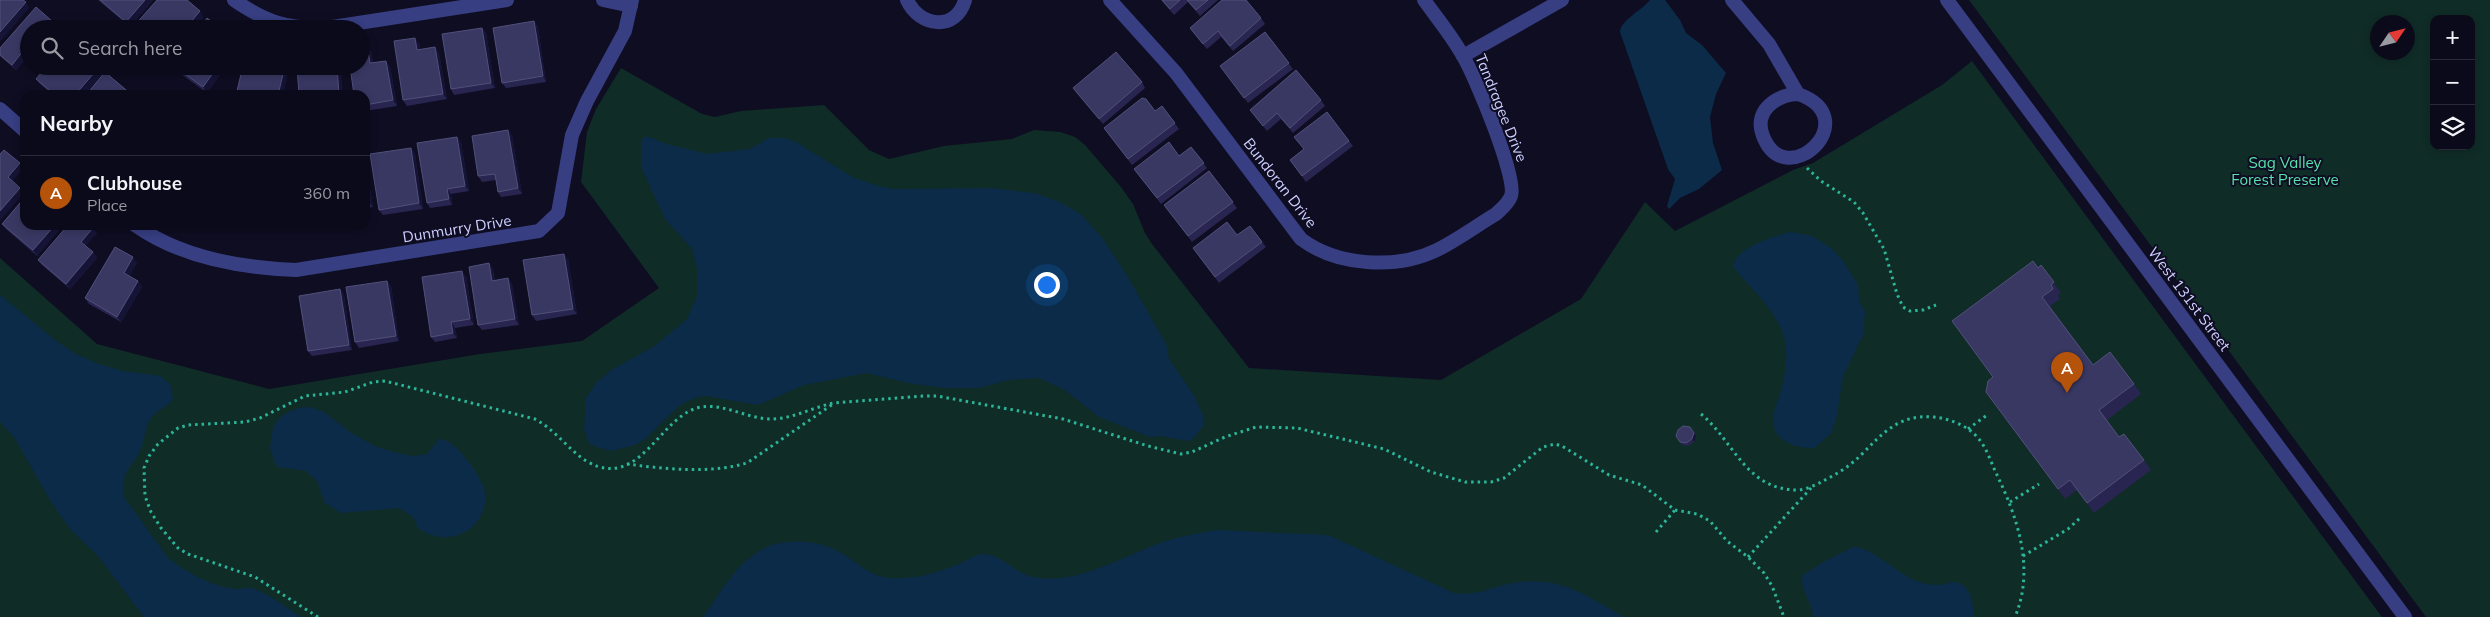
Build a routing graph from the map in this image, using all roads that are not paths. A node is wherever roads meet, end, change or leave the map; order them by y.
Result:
1 (234, 0) edge
2 (508, 0) edge
3 (603, 0) edge
4 (907, 0) edge
5 (964, 0) edge
6 (1110, 0) edge
7 (1424, 0) edge
8 (1562, 0) edge
9 (1732, 0) edge
10 (1947, 0) edge
11 (632, 3) edge
12 (268, 20) edge
13 (370, 21) edge
14 (1464, 56) junction
15 (1798, 94) junction
16 (0, 109) edge
17 (20, 127) edge
18 (1504, 207) joint
19 (143, 230) edge
20 (2405, 617) edge

1 - 12 street
2 - 13 street
3 - 11 street
4 - 5 street
6 - 18 street, Bundoran Drive
7 - 14 street, Tandragee Drive
8 - 14 street
9 - 15 street
10 - 20 street, West 131st Street
11 - 19 street, Dunmurry Drive
14 - 18 street, Tandragee Drive
15 - 15 street
16 - 17 street

